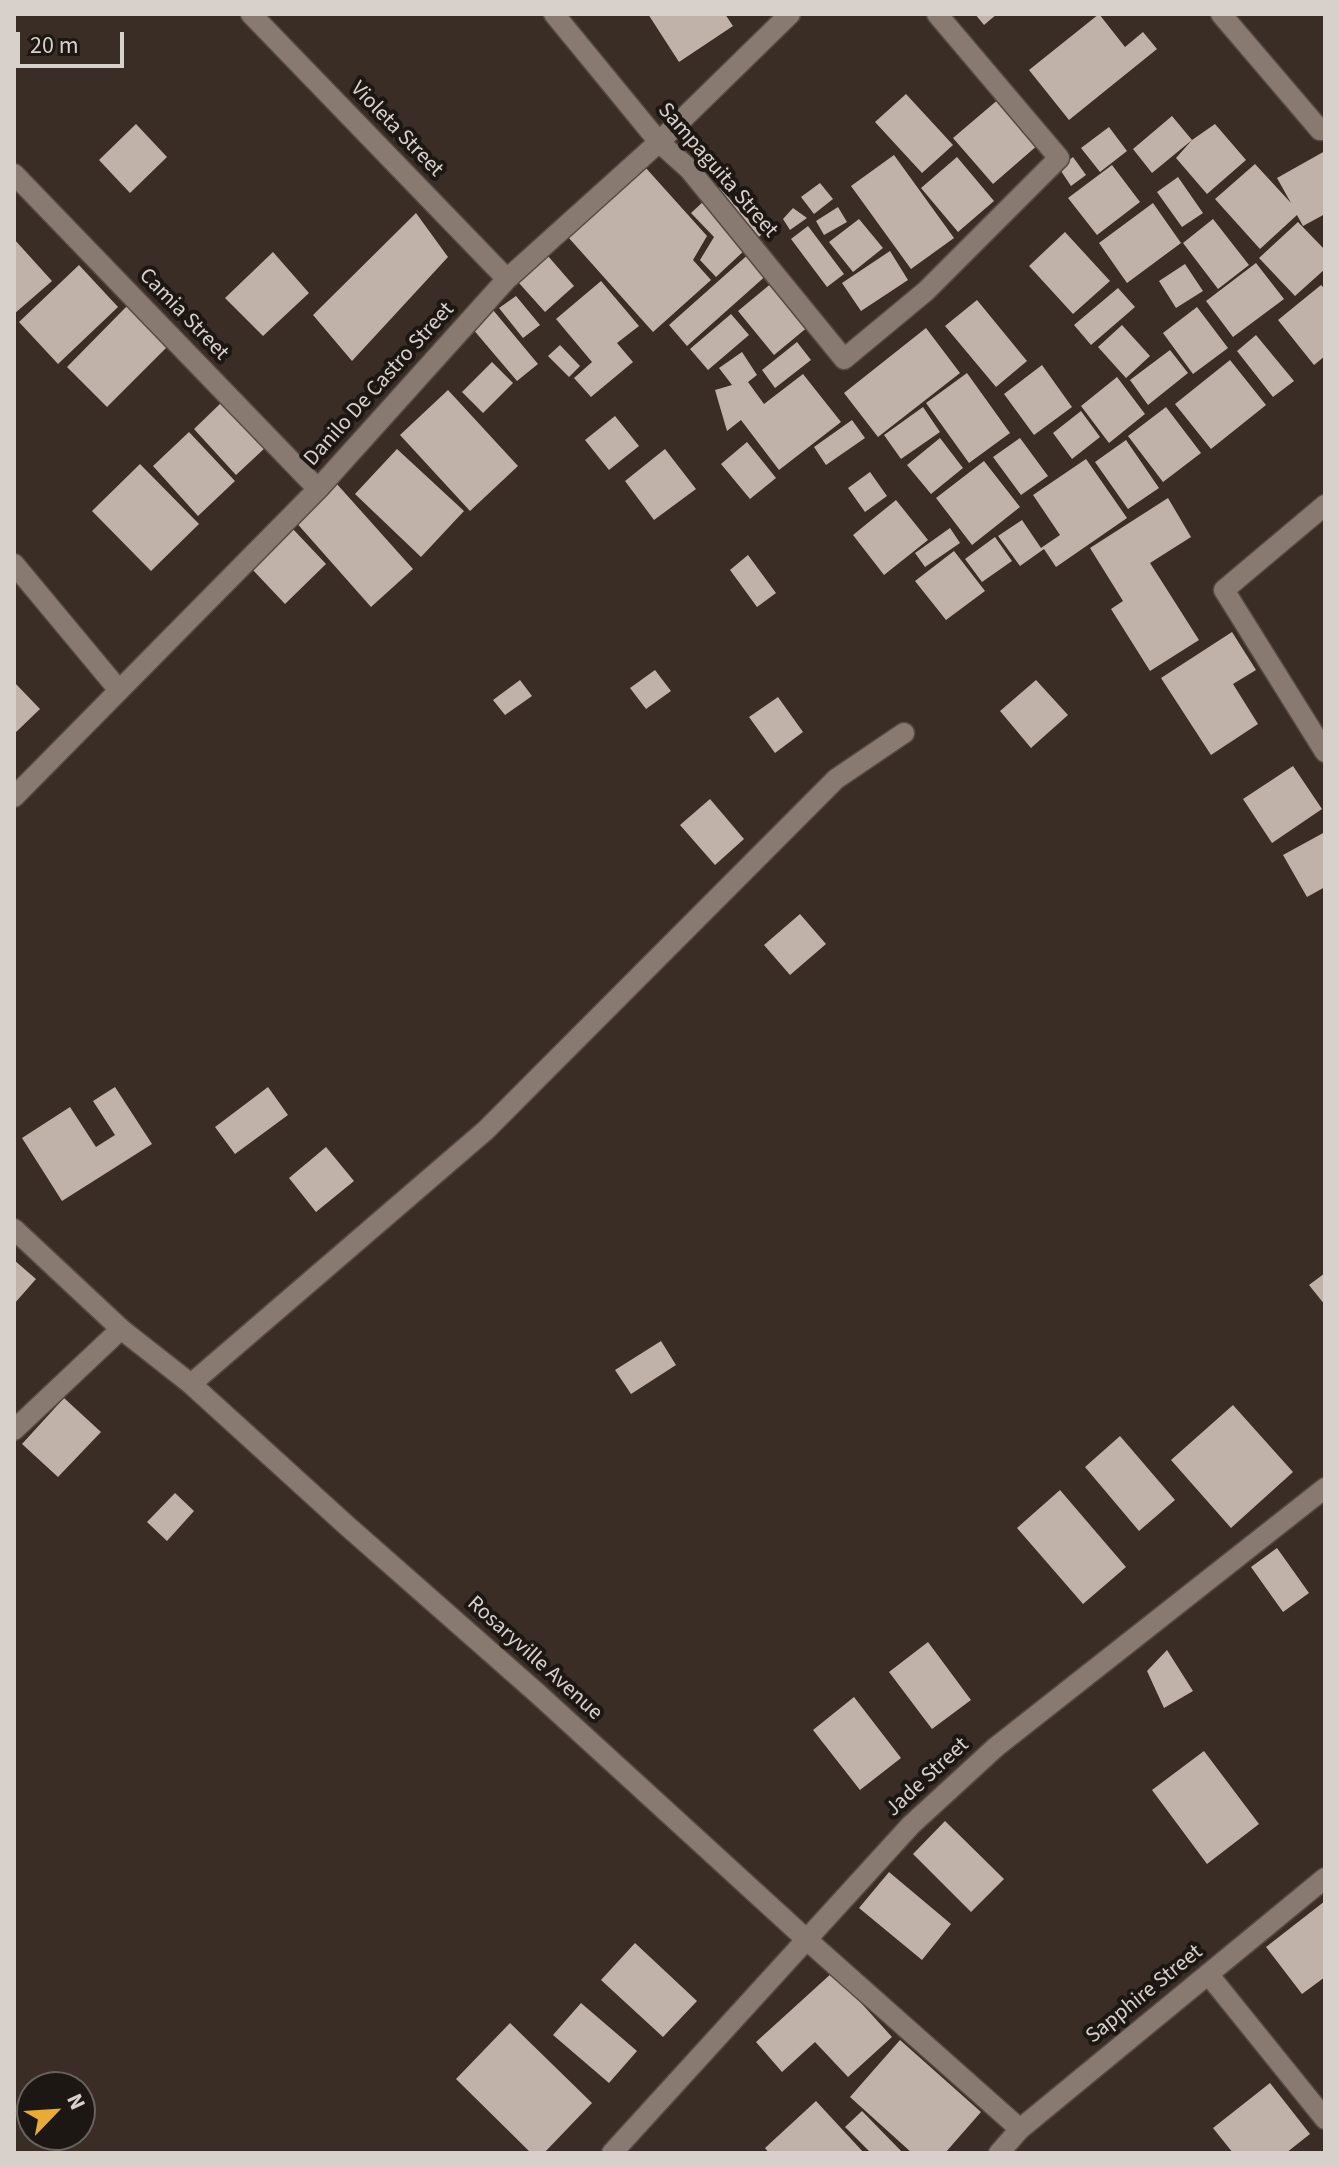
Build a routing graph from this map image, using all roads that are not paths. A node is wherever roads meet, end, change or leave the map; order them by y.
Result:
1 (251, 14) edge
2 (554, 14) edge
3 (790, 14) edge
4 (937, 14) edge
5 (1221, 14) edge
6 (1325, 130) edge
7 (659, 142) junction
8 (14, 174) edge
9 (507, 279) junction
10 (318, 489) junction
11 (1325, 505) edge
12 (14, 564) edge
13 (118, 689) junction
14 (904, 733) dead end
15 (1325, 752) edge
16 (14, 797) edge
17 (14, 1229) edge
18 (121, 1329) junction
19 (191, 1384) junction
20 (14, 1430) edge
21 (1325, 1488) edge
22 (1325, 1878) edge
23 (806, 1939) junction
24 (1208, 1974) junction
25 (1325, 2119) edge
26 (1020, 2129) junction
27 (612, 2153) edge
28 (999, 2153) edge

1 - 9 street, Violeta Street
2 - 7 street, Sampaguita Street
3 - 7 street, Danilo De Castro Street
4 - 7 street, Sampaguita Street
5 - 6 street
7 - 9 street, Danilo De Castro Street
8 - 10 street, Camia Street
9 - 10 street, Danilo De Castro Street
10 - 13 street, Danilo De Castro Street
11 - 15 street
12 - 13 street
13 - 16 street, Danilo De Castro Street
14 - 19 street
17 - 18 street, Rosaryville Avenue
18 - 19 street, Rosaryville Avenue
18 - 20 street
19 - 23 street, Rosaryville Avenue
21 - 23 street, Jade Street
22 - 24 street, Sapphire Street
23 - 26 street, Rosaryville Avenue
23 - 27 street, Jade Street
24 - 25 street
24 - 26 street, Sapphire Street
26 - 28 street, Sapphire Street

